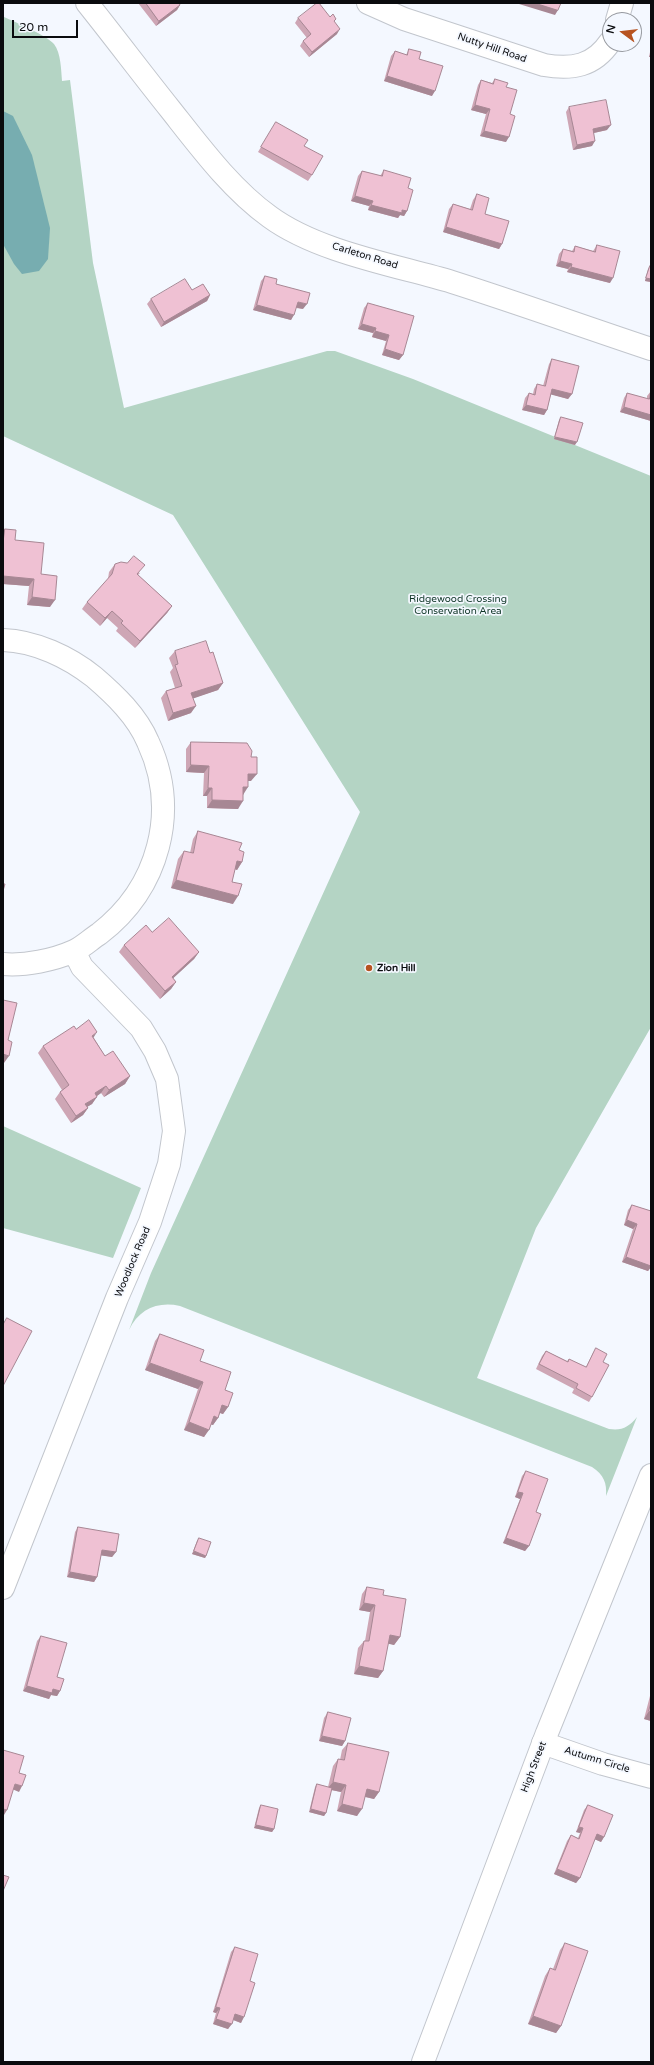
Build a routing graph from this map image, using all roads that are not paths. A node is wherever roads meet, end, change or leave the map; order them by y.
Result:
1 (87, 3) edge
2 (368, 3) edge
3 (603, 52) edge
4 (651, 349) edge
5 (3, 640) edge
6 (74, 951) junction
7 (3, 964) edge
8 (651, 1475) edge
9 (3, 1588) edge
10 (544, 1743) junction
11 (651, 1777) edge
12 (423, 2062) edge

1 - 4 street, Carleton Road
2 - 3 street, Nutty Hill Road
5 - 6 street
6 - 7 street
6 - 9 street, Woodlock Road
8 - 10 street, High Street
10 - 11 street, Autumn Circle
10 - 12 street, High Street

